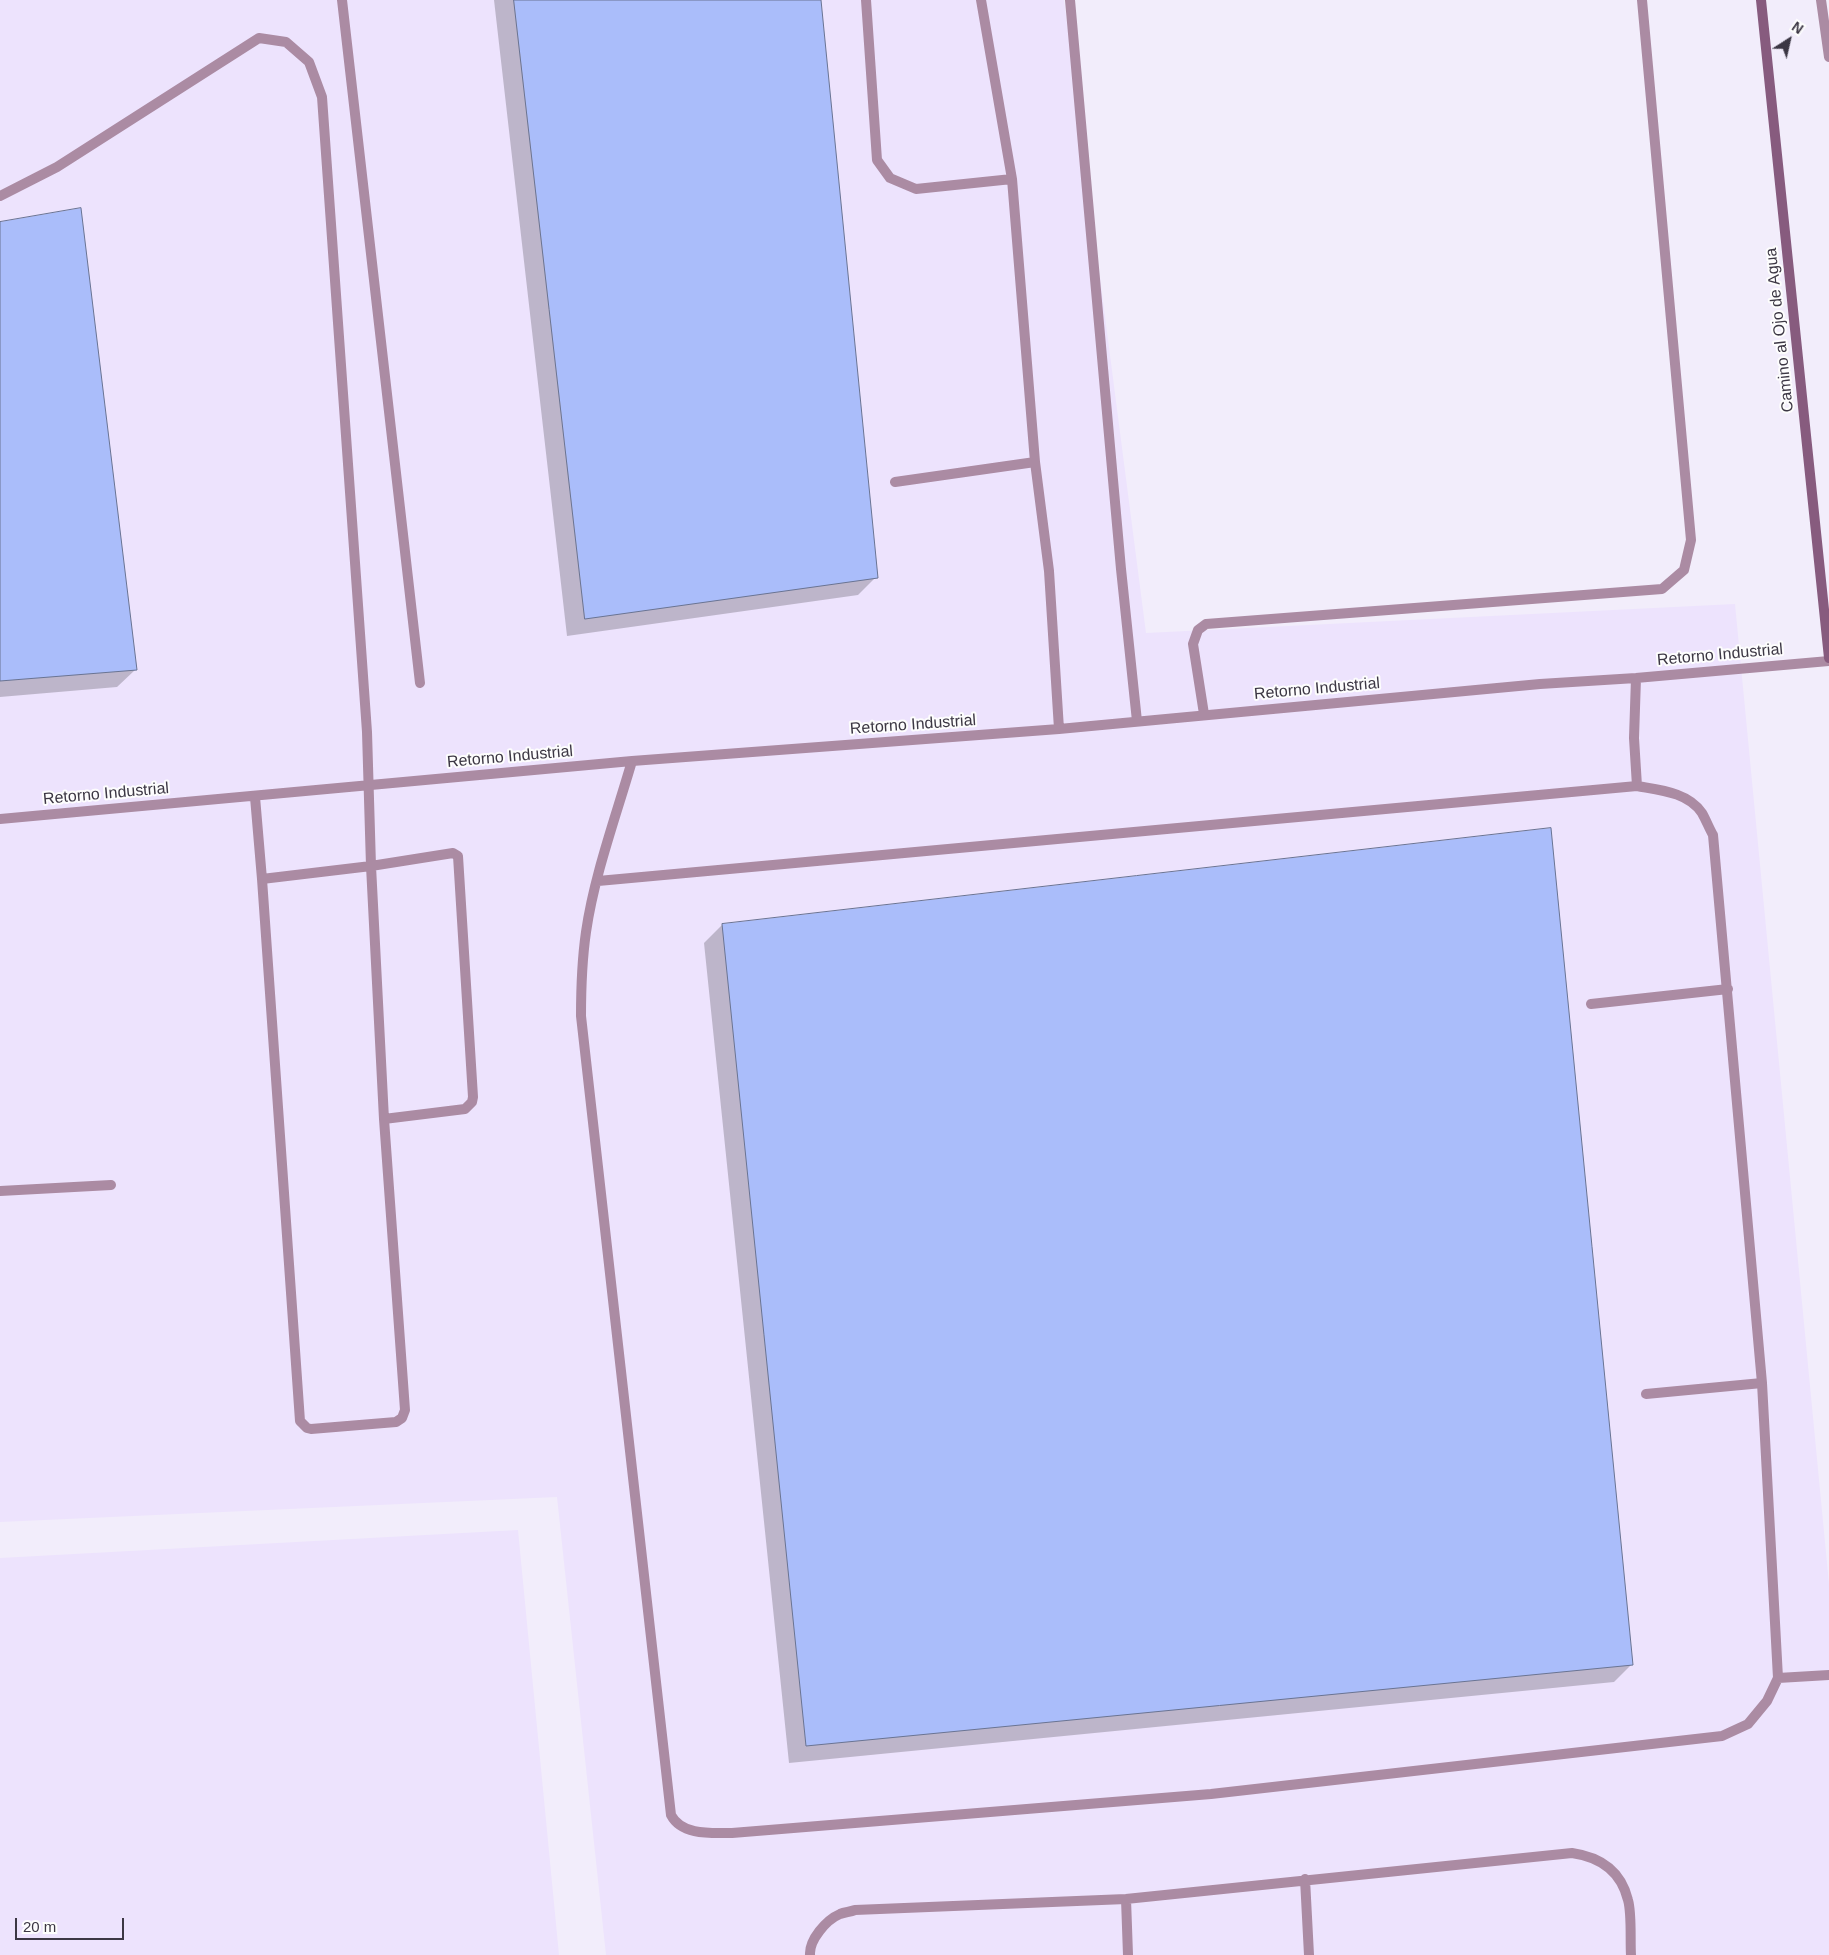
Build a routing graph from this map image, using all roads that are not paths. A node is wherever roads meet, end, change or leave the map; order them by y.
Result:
1 (342, 0) edge
2 (866, 0) edge
3 (981, 0) edge
4 (1070, 0) edge
5 (1642, 0) edge
6 (1760, 0) edge
7 (1821, 0) edge
8 (1829, 58) edge
9 (1012, 179) junction
10 (0, 196) edge
11 (1035, 462) junction
12 (895, 482) dead end
13 (1829, 659) edge
14 (1636, 678) junction
15 (420, 683) dead end
16 (1204, 714) junction
17 (1138, 721) junction
18 (1060, 729) junction
19 (632, 761) junction
20 (369, 784) junction
21 (1637, 786) junction
22 (255, 796) junction
23 (0, 819) edge
24 (371, 866) junction
25 (262, 879) junction
26 (598, 881) junction
27 (1728, 989) junction
28 (1591, 1004) dead end
29 (384, 1119) junction
30 (112, 1185) dead end
31 (0, 1192) edge
32 (1762, 1383) junction
33 (1646, 1394) dead end
34 (1829, 1675) edge
35 (1778, 1678) junction
36 (1305, 1879) junction
37 (1126, 1898) junction
38 (810, 1955) edge
39 (1128, 1955) edge
40 (1309, 1955) edge
41 (1631, 1955) edge

1 - 15 street
2 - 9 street
3 - 9 street
4 - 17 street
5 - 16 street
6 - 13 street, Camino al Ojo de Agua
7 - 8 street
9 - 11 street
10 - 20 street
11 - 12 street
11 - 18 street
13 - 14 street, Retorno Industrial
14 - 16 street, Retorno Industrial
14 - 21 street
16 - 17 street, Retorno Industrial
17 - 18 street, Retorno Industrial
18 - 19 street, Retorno Industrial
19 - 20 street, Retorno Industrial
19 - 26 street
20 - 22 street, Retorno Industrial
20 - 24 street
21 - 26 street
21 - 27 street
22 - 23 street, Retorno Industrial
22 - 25 street
24 - 25 street
24 - 29 street
24 - 29 street
25 - 29 street
26 - 35 street
27 - 28 street
27 - 32 street
30 - 31 street
32 - 33 street
32 - 35 street
34 - 35 street
36 - 37 street
36 - 40 street
36 - 41 street
37 - 38 street
37 - 39 street

